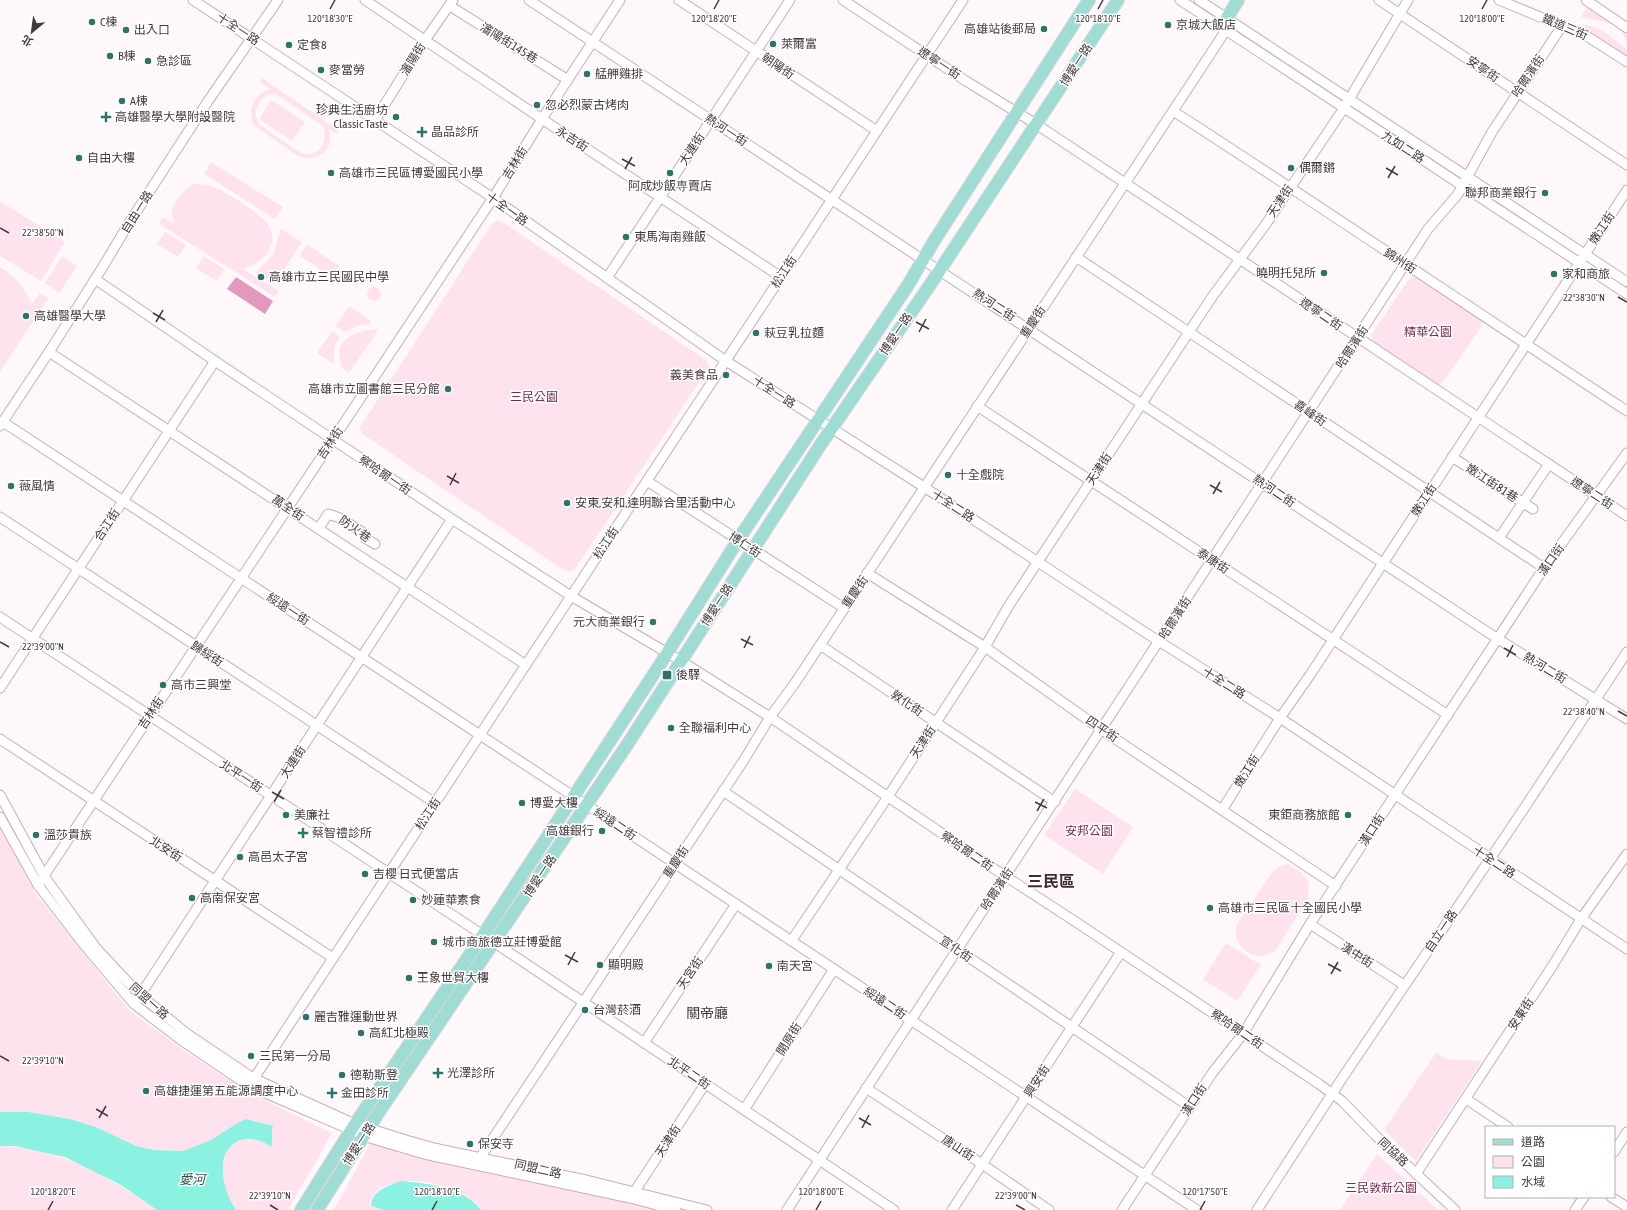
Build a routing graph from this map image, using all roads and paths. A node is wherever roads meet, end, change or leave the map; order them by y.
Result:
1 (193, 0) edge
2 (278, 0) edge
3 (365, 0) edge
4 (529, 0) edge
5 (620, 0) edge
6 (679, 0) edge
7 (790, 0) edge
8 (843, 0) edge
9 (964, 0) edge
10 (1089, 0) edge
11 (1118, 0) edge
12 (1180, 0) edge
13 (1199, 0) edge
14 (1238, 0) edge
15 (1379, 0) edge
16 (1408, 0) edge
17 (1499, 0) edge
18 (1586, 0) edge
19 (452, 3) edge
20 (1399, 13) junction
21 (1226, 24) junction
22 (1562, 26) junction
23 (1627, 28) edge
24 (252, 39) junction
25 (425, 40) junction
26 (593, 42) junction
27 (757, 52) junction
28 (927, 55) junction
29 (1627, 62) edge
30 (568, 80) junction
31 (1517, 92) junction
32 (1350, 100) junction
33 (1344, 108) junction
34 (1173, 111) junction
35 (1016, 113) junction
36 (542, 119) junction
37 (375, 120) junction
38 (711, 120) junction
39 (1036, 124) junction
40 (877, 131) junction
41 (1627, 165) edge
42 (1468, 177) junction
43 (1125, 184) junction
44 (1290, 186) junction
45 (1463, 186) junction
46 (1627, 190) edge
47 (493, 198) junction
48 (660, 198) junction
49 (832, 200) junction
50 (1585, 254) junction
51 (1076, 257) junction
52 (923, 260) junction
53 (1240, 260) junction
54 (1579, 262) junction
55 (1405, 265) junction
56 (940, 271) junction
57 (781, 277) junction
58 (607, 278) junction
59 (95, 279) junction
60 (1627, 282) edge
61 (1627, 294) edge
62 (1029, 328) junction
63 (1189, 332) junction
64 (1358, 338) junction
65 (1526, 344) junction
66 (49, 352) junction
67 (215, 361) junction
68 (726, 361) junction
69 (1142, 403) junction
70 (978, 406) junction
71 (1627, 411) edge
72 (1309, 412) junction
73 (1478, 418) junction
74 (819, 421) junction
75 (1, 424) edge
76 (831, 429) junction
77 (170, 430) junction
78 (332, 439) junction
79 (1627, 453) edge
80 (1452, 457) junction
81 (1549, 464) junction
82 (647, 481) junction
83 (1091, 481) junction
84 (1263, 483) junction
85 (924, 487) junction
86 (1430, 492) junction
87 (1596, 496) junction
88 (124, 500) junction
89 (1523, 503) junction
90 (287, 508) junction
91 (1533, 509) dead end
92 (1627, 516) edge
93 (0, 517) edge
94 (452, 519) junction
95 (319, 528) junction
96 (1499, 538) junction
97 (738, 540) junction
98 (375, 544) dead end
99 (753, 549) junction
100 (1212, 560) junction
101 (1038, 562) junction
102 (1383, 563) junction
103 (79, 568) junction
104 (1544, 568) junction
105 (867, 573) junction
106 (240, 578) junction
107 (408, 587) junction
108 (571, 596) junction
109 (844, 608) junction
110 (0, 617) edge
111 (33, 638) junction
112 (1498, 639) junction
113 (1333, 640) junction
114 (1159, 642) junction
115 (820, 645) junction
116 (196, 646) junction
117 (985, 647) junction
118 (1627, 652) edge
119 (667, 653) junction
120 (362, 657) junction
121 (680, 661) junction
122 (526, 665) junction
123 (0, 688) edge
124 (1596, 699) junction
125 (1448, 715) junction
126 (150, 716) junction
127 (770, 717) junction
128 (1280, 718) junction
129 (1627, 719) edge
130 (936, 722) junction
131 (317, 726) junction
132 (1102, 730) junction
133 (480, 735) junction
134 (0, 739) edge
135 (723, 791) junction
136 (0, 795) edge
137 (1394, 795) junction
138 (271, 796) junction
139 (573, 796) junction
140 (887, 798) junction
141 (93, 801) junction
142 (1055, 802) junction
143 (435, 803) junction
144 (587, 805) junction
145 (1222, 810) junction
146 (0, 817) edge
147 (1627, 854) edge
148 (1490, 859) junction
149 (675, 864) junction
150 (838, 869) junction
151 (389, 873) junction
152 (44, 876) junction
153 (1006, 877) junction
154 (215, 881) junction
155 (38, 885) junction
156 (1336, 886) junction
157 (736, 904) junction
158 (1581, 919) junction
159 (1310, 924) junction
160 (483, 935) junction
161 (792, 940) junction
162 (495, 943) junction
163 (1627, 949) edge
164 (957, 950) junction
165 (1121, 952) junction
166 (333, 958) junction
167 (834, 969) junction
168 (1404, 985) junction
169 (140, 995) junction
170 (583, 1002) junction
171 (134, 1004) junction
172 (911, 1020) junction
173 (1072, 1028) junction
174 (1243, 1034) junction
175 (644, 1043) junction
176 (251, 1082) junction
177 (705, 1084) junction
178 (866, 1088) junction
179 (1333, 1094) junction
180 (1027, 1097) junction
181 (1466, 1099) junction
182 (1190, 1107) junction
183 (744, 1110) junction
184 (1506, 1126) edge
185 (353, 1127) junction
186 (366, 1132) junction
187 (1627, 1132) edge
188 (1615, 1150) edge
189 (819, 1159) junction
190 (479, 1160) junction
191 (982, 1164) junction
192 (1416, 1174) junction
193 (1145, 1176) junction
194 (632, 1195) junction
195 (1583, 1198) edge
196 (1613, 1198) edge
197 (1627, 1208) edge
198 (301, 1210) edge
199 (317, 1210) edge
200 (676, 1210) edge
201 (707, 1210) edge
202 (787, 1210) edge
203 (894, 1210) edge
204 (952, 1210) edge
205 (1050, 1210) edge
206 (1122, 1210) edge
207 (1197, 1210) edge
208 (1257, 1210) edge
209 (1455, 1210) edge
210 (1575, 1210) edge

1 - 24 street, 十全一路
2 - 24 street, 自由一路
3 - 25 street, 永吉街
4 - 26 street, 熱河一街
5 - 26 street, 吉林街
6 - 27 street, 朝陽街
7 - 27 street, 大連街
8 - 28 street, 遼寧一街
9 - 28 street, 松江街
10 - 35 main road, 博愛一路
11 - 39 main road, 博愛一路
12 - 21 street, 九如二路
13 - 21 street, 九如二路
14 - 21 main road
15 - 20 street, 安寧街
16 - 20 street, 天津街
17 - 22 street, 鐵道三街
18 - 23 street
19 - 25 street, 瀋陽街
19 - 30 street, 瀋陽街145巷
20 - 31 street, 安寧街
20 - 32 street, 天津街
21 - 32 street, 九如二路
21 - 33 street, 九如二路
21 - 34 street, 重慶街
22 - 29 street, 鐵道三街
22 - 31 street, 哈爾濱街
24 - 37 street, 十全一路
24 - 59 street, 自由一路
25 - 36 street, 永吉街
25 - 37 street, 瀋陽街
26 - 30 street, 吉林街
26 - 38 street, 熱河一街
27 - 38 street, 大連街
27 - 40 street, 朝陽街
28 - 35 street, 遼寧一街
28 - 40 street, 松江街
30 - 36 street, 吉林街
31 - 41 street, 安寧街
31 - 42 street, 哈爾濱街
32 - 33 street, 天津街
32 - 42 street, 九如二路
33 - 44 street, 天津街
33 - 45 street, 九如二路
34 - 43 street, 重慶街
34 - 44 street, 錦州街
35 - 39 street, 遼寧一街
35 - 52 main road, 博愛一路
36 - 47 street, 吉林街
36 - 48 street, 永吉街
37 - 47 street, 十全一路
38 - 48 street, 大連街
38 - 49 street, 熱河一街
39 - 43 street, 遼寧二街
39 - 56 main road, 博愛一路
40 - 49 street, 松江街
42 - 45 street, 哈爾濱街
42 - 50 street, 九如二路
43 - 51 street, 重慶街
43 - 53 street, 遼寧二街
44 - 53 street, 天津街
44 - 55 street, 錦州街
45 - 54 street, 九如二路
45 - 55 street, 哈爾濱街
46 - 50 street, 嫩江街
47 - 58 street, 十全一路
47 - 78 street, 吉林街
48 - 57 street, 永吉街
48 - 58 street, 大連街
49 - 52 street, 熱河一街
49 - 57 street, 松江街
50 - 54 street, 嫩江街
50 - 60 street, 九如二路
51 - 62 street, 重慶街
51 - 63 street, 喜峰街
52 - 56 street, 熱河二街
52 - 74 main road, 博愛一路
53 - 63 street, 天津街
53 - 64 street, 遼寧二街
54 - 61 street, 九如二路
54 - 65 street, 嫩江街
55 - 64 street, 哈爾濱街
55 - 65 street, 錦州街
56 - 62 street, 熱河二街
56 - 76 main road, 博愛一路
57 - 68 street, 松江街
58 - 68 street, 十全一路
59 - 66 street, 自由一路
59 - 67 street, 察哈爾一街
62 - 69 street, 熱河二街
62 - 70 street, 重慶街
63 - 69 street, 天津街
63 - 72 street, 喜峰街
64 - 72 street, 哈爾濱街
64 - 73 street, 遼寧二街
65 - 71 street, 錦州街
65 - 73 street, 嫩江街
66 - 75 street, 自由一路
66 - 77 street, 萬全街
67 - 77 street, 合江街
67 - 78 street, 察哈爾一街
68 - 74 street, 十全一路
68 - 82 street, 松江街
69 - 83 street, 天津街
69 - 84 street, 熱河二街
70 - 83 street, 泰康街
70 - 85 street, 重慶街
72 - 84 street, 哈爾濱街
72 - 86 street, 喜峰街
73 - 80 street, 嫩江街
73 - 81 street, 遼寧二街
74 - 76 street, 十全二路
74 - 97 main road, 博愛一路
75 - 88 street, 綏遠一街
76 - 85 street, 十全二路
76 - 99 main road, 博愛一路
77 - 88 street, 合江街
77 - 90 street, 萬全街
78 - 90 street, 吉林街
78 - 94 street, 察哈爾一街
79 - 87 street, 漢口街
80 - 86 street, 嫩江街
80 - 89 street, 嫩江街81巷
81 - 87 street, 遼寧二街
81 - 89 street
82 - 97 street, 博仁街
82 - 108 street, 松江街
83 - 100 street, 泰康街
83 - 101 street, 天津街
84 - 100 street, 哈爾濱街
84 - 102 street, 熱河二街
85 - 101 street, 十全二路
85 - 105 street, 重慶街
86 - 96 street, 喜峰街
86 - 102 street, 嫩江街
87 - 92 street, 遼寧二街
87 - 104 street, 漢口街
88 - 103 street, 合江街
88 - 106 street, 綏遠一街
89 - 91 street, 嫩江街81巷
89 - 96 street
90 - 95 street, 萬全街
90 - 106 street, 吉林街
93 - 103 street, 歸綏街
94 - 107 street, 大連街
94 - 108 street, 察哈爾一街
95 - 98 street, 防火巷
95 - 107 street, 萬全街
96 - 104 street, 喜峰街
97 - 99 street, 博仁街
97 - 119 main road, 博愛一路
99 - 109 street, 博仁街
99 - 121 main road, 博愛一路
100 - 113 street, 泰康街
100 - 114 street, 哈爾濱街
101 - 114 street, 十全二路
101 - 117 street, 天津街
102 - 112 street, 熱河二街
102 - 113 street, 嫩江街
103 - 111 street, 合江街
103 - 116 street, 歸綏街
104 - 112 street, 漢口街
105 - 109 street, 重慶街
105 - 117 street, 四平街
106 - 116 street, 吉林街
106 - 120 street, 綏遠一街
107 - 120 street, 大連街
107 - 122 street, 萬全街
108 - 119 street, 察哈爾一街
108 - 122 street, 松江街
109 - 115 street, 重慶街
110 - 111 street, 北平一街
111 - 123 street, 合江街
111 - 126 street, 北平一街
112 - 124 street, 熱河二街
112 - 125 street, 漢口街
113 - 125 street, 泰康街
113 - 128 street, 嫩江街
114 - 128 street, 十全二路
114 - 132 street, 哈爾濱街
115 - 127 street, 重慶街
115 - 130 street, 敦化街
116 - 126 street, 吉林街
116 - 131 street, 歸綏街
117 - 130 street, 天津街
117 - 132 street, 四平街
118 - 124 street, 自立一路
119 - 121 street, 察哈爾一街
119 - 139 main road, 博愛一路
120 - 131 street, 大連街
120 - 133 street, 綏遠一街
121 - 127 street, 察哈爾二街
121 - 144 main road, 博愛一路
122 - 133 street, 松江街
124 - 129 street, 熱河二街
124 - 148 street, 自立一路
125 - 137 street, 漢口街
126 - 138 street, 北平一街
126 - 141 street, 吉林街
127 - 135 street, 重慶街
127 - 140 street, 察哈爾二街
128 - 137 street, 十全二路
128 - 145 street, 嫩江街
130 - 140 street, 天津街
130 - 142 street, 敦化街
131 - 138 street, 大連街
131 - 143 street, 歸綏街
132 - 142 street, 哈爾濱街
132 - 145 street, 四平街
133 - 139 street, 綏遠一街
133 - 143 street, 松江街
134 - 141 street, 北安街
135 - 149 street, 重慶街
135 - 150 street, 宣化街
136 - 152 street, 同盟一路
137 - 148 street, 十全二路
137 - 156 street, 漢口街
138 - 151 street, 北平一街
138 - 154 street, 大連街
139 - 144 street, 綏遠二街
139 - 160 main road, 博愛一路
140 - 150 street, 天津街
140 - 153 street, 察哈爾二街
141 - 152 street, 吉林街
141 - 154 street, 北安街
142 - 153 street, 哈爾濱街
143 - 151 street, 松江街
144 - 149 street, 綏遠二街
144 - 162 main road, 博愛一路
145 - 156 street, 四平街
146 - 155 street, 同盟一路
147 - 158 street, 安東街
148 - 158 street, 十全二路
148 - 168 street, 自立一路
149 - 157 street, 綏遠二街
149 - 170 street, 重慶街
150 - 161 street, 天津街
150 - 164 street, 宣化街
151 - 160 street, 北平一街
151 - 166 street, 松江街
152 - 155 street, 吉林街
152 - 169 street, 同盟一路
153 - 164 street, 哈爾濱街
153 - 165 street, 察哈爾二街
154 - 166 street, 北安街
154 - 169 street, 大連街
155 - 171 street, 同盟一路
156 - 159 street, 漢口街
157 - 161 street, 綏遠二街
157 - 175 street, 天宮街
158 - 163 street, 十全二路
158 - 181 street, 安東街
159 - 168 street, 漢中街
159 - 174 street, 漢口街
160 - 162 street, 北平二街
160 - 185 main road, 博愛一路
161 - 167 street, 綏遠二街
162 - 170 street, 北平二街
162 - 186 main road, 博愛一路
164 - 172 street, 哈爾濱街
164 - 173 street, 宣化街
165 - 173 street, 興安街
165 - 174 street, 察哈爾二街
166 - 176 street, 松江街
167 - 172 street, 綏遠二街
167 - 183 street, 開原街
168 - 179 street, 自立一路
169 - 171 street, 大連街
169 - 176 street, 同盟一路
170 - 175 street, 北平二街
170 - 190 street, 重慶街
171 - 176 street, 同盟一路
172 - 178 street, 哈爾濱街
172 - 180 street, 綏遠二街
173 - 180 street, 興安街
173 - 182 street, 宣化街
174 - 179 street, 察哈爾二街
174 - 182 street, 漢口街
175 - 177 street, 北平二街
176 - 185 street, 同盟一路
177 - 183 street, 北平二街
177 - 194 street, 天津街
178 - 189 street, 哈爾濱街
178 - 191 street, 唐山街
179 - 192 street, 同協路
179 - 208 street, 自立一路
180 - 191 street, 興安街
180 - 193 street, 綏遠二街
181 - 184 street
181 - 192 street, 安東街
182 - 193 street, 漢口街
183 - 189 street, 北平二街
185 - 186 street, 同盟一路
185 - 198 main road, 博愛一路
186 - 190 street, 同盟二路
186 - 199 main road, 博愛一路
187 - 188 street
189 - 202 street, 哈爾濱街
189 - 203 street, 北平二街
190 - 194 street, 同盟二路
191 - 204 street, 興安街
191 - 205 street, 唐山街
192 - 209 street, 同協路
193 - 206 street, 漢口街
193 - 207 street, 綏遠二街
194 - 200 street, 同盟二路
194 - 201 street, 同盟二路
195 - 210 street
196 - 197 street

